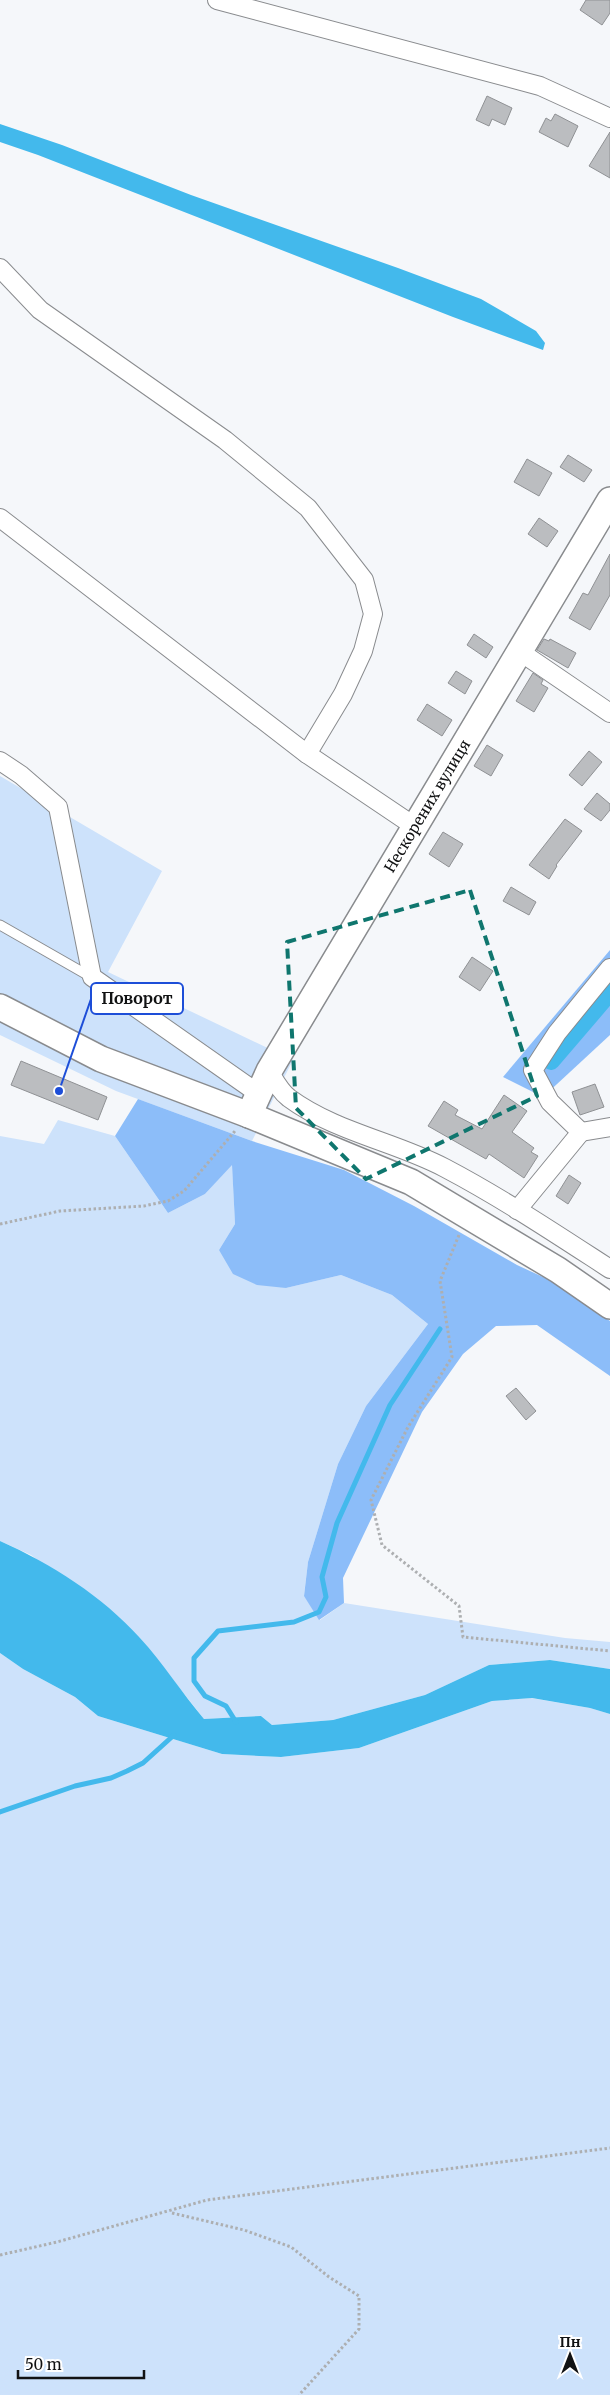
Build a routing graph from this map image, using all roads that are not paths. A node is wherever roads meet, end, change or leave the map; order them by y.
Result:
1 (217, 0) edge
2 (610, 118) edge
3 (0, 268) edge
4 (610, 500) edge
5 (0, 518) edge
6 (519, 651) junction
7 (609, 710) edge
8 (307, 754) junction
9 (0, 761) edge
10 (414, 826) junction
11 (0, 925) edge
12 (610, 968) edge
13 (92, 977) junction
14 (0, 1007) edge
15 (269, 1071) junction
16 (254, 1105) junction
17 (610, 1126) edge
18 (581, 1132) junction
19 (518, 1210) junction
20 (610, 1269) edge
21 (610, 1306) edge

1 - 2 street
3 - 8 street
4 - 6 street, Нескорених вулиця
5 - 8 street
6 - 7 street
6 - 10 street, Нескорених вулиця
8 - 10 street
9 - 13 street
10 - 15 street, Нескорених вулиця
11 - 13 lane
12 - 18 street
13 - 16 street
14 - 16 street
15 - 16 street, Нескорених вулиця
15 - 19 street
16 - 21 street
17 - 18 street
18 - 19 street
19 - 20 street

